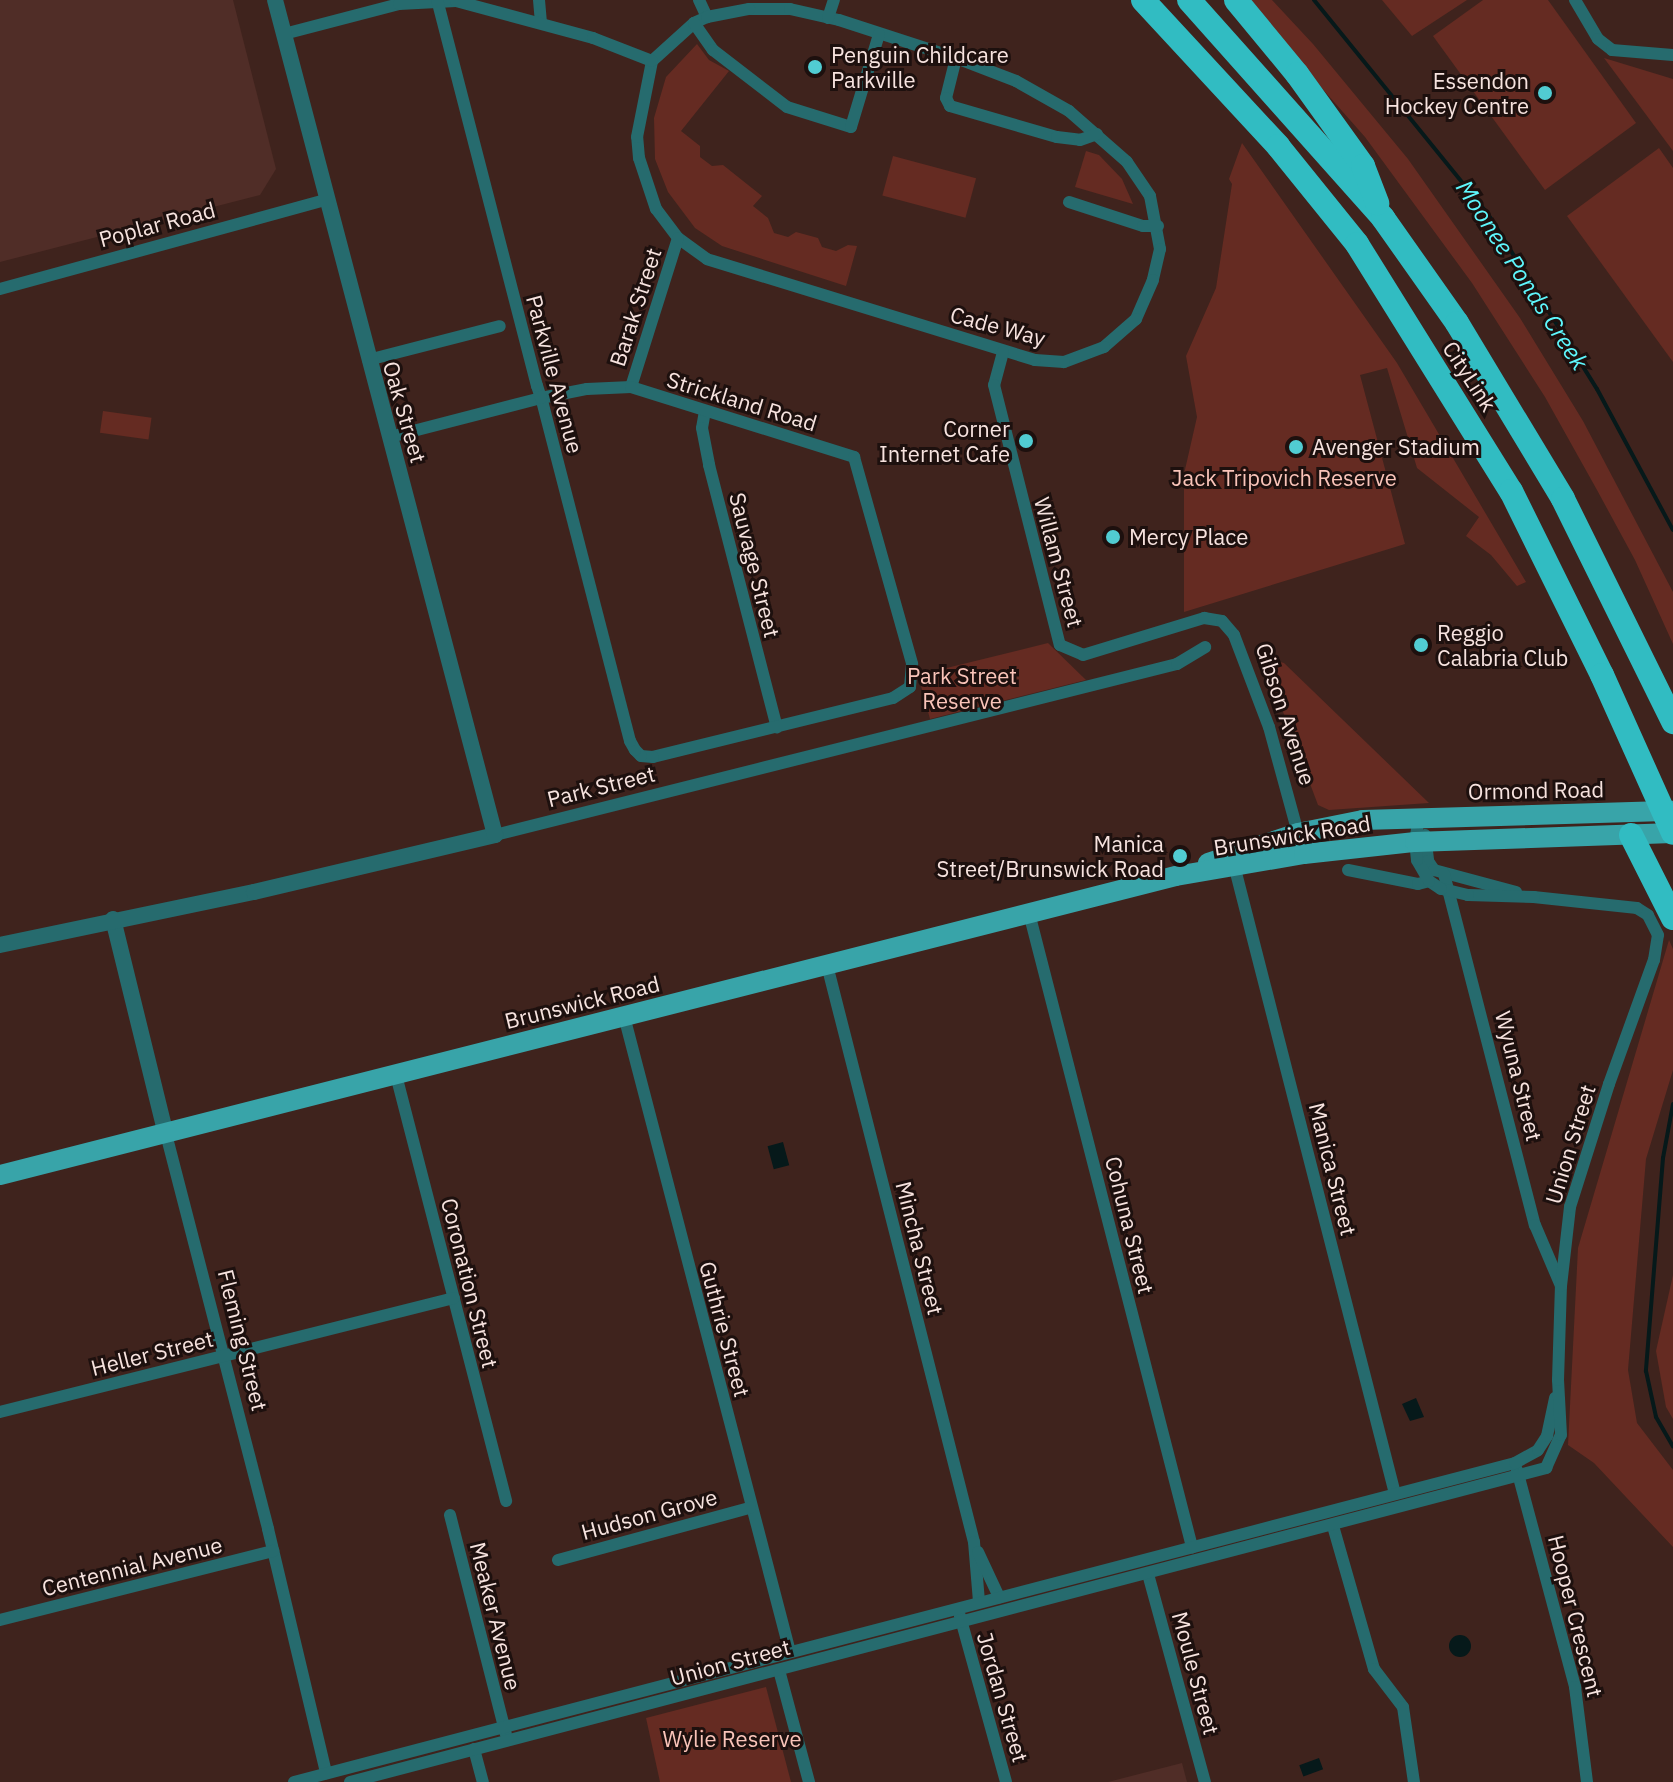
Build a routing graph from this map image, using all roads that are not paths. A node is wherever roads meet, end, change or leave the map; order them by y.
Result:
1 (275, 0) edge
2 (437, 0) edge
3 (539, 0) edge
4 (699, 0) edge
5 (834, 0) edge
6 (1143, 0) edge
7 (1189, 0) edge
8 (1236, 0) edge
9 (1575, 0) edge
10 (707, 17) junction
11 (828, 18) junction
12 (541, 23) junction
13 (694, 23) junction
14 (284, 34) junction
15 (879, 34) junction
16 (1673, 55) edge
17 (956, 58) junction
18 (652, 61) junction
19 (1097, 134) junction
20 (325, 200) junction
21 (1069, 202) dead end
22 (1383, 218) junction
23 (1158, 226) junction
24 (678, 238) junction
25 (0, 289) edge
26 (500, 326) dead end
27 (1003, 352) junction
28 (368, 360) junction
29 (631, 387) junction
30 (541, 398) junction
31 (705, 411) junction
32 (390, 437) junction
33 (1234, 635) joint
34 (1205, 647) dead end
35 (911, 682) joint
36 (1673, 722) edge
37 (777, 727) junction
38 (641, 756) joint
39 (1409, 817) junction
40 (1667, 822) edge
41 (1298, 833) junction
42 (495, 835) junction
43 (1619, 835) junction
44 (1421, 842) junction
45 (1304, 854) junction
46 (1233, 861) junction
47 (1348, 870) dead end
48 (1444, 874) junction
49 (1655, 879) junction
50 (1429, 881) junction
51 (1452, 892) junction
52 (1534, 897) junction
53 (1029, 913) junction
54 (113, 919) junction
55 (1664, 923) edge
56 (0, 945) edge
57 (827, 965) junction
58 (624, 1016) junction
59 (396, 1075) junction
60 (166, 1134) junction
61 (0, 1175) edge
62 (1561, 1286) junction
63 (454, 1298) junction
64 (224, 1356) junction
65 (1558, 1380) junction
66 (0, 1412) edge
67 (1515, 1463) junction
68 (1519, 1477) junction
69 (1395, 1494) junction
70 (506, 1501) dead end
71 (750, 1508) junction
72 (450, 1515) dead end
73 (1280, 1524) junction
74 (1333, 1526) junction
75 (1284, 1538) junction
76 (974, 1542) junction
77 (1192, 1547) junction
78 (273, 1551) junction
79 (558, 1560) dead end
80 (1148, 1574) junction
81 (999, 1597) junction
82 (979, 1602) junction
83 (957, 1608) junction
84 (0, 1620) edge
85 (962, 1622) junction
86 (790, 1652) junction
87 (779, 1670) junction
88 (504, 1727) junction
89 (508, 1741) junction
90 (474, 1749) junction
91 (326, 1773) junction
92 (294, 1782) edge
93 (350, 1782) edge
94 (483, 1782) edge
95 (809, 1782) edge
96 (1006, 1782) edge
97 (1205, 1782) edge
98 (1414, 1782) edge
99 (1587, 1782) edge

1 - 14 street, Oak Street
2 - 12 street
2 - 14 street
2 - 30 street, Parkville Avenue
3 - 12 street
4 - 10 street
5 - 11 street
6 - 40 highway, CityLink
7 - 22 highway, CityLink
8 - 22 highway
9 - 16 street
10 - 11 street, Cade Way
10 - 13 street, Cade Way
11 - 15 street, Cade Way
12 - 18 street
13 - 15 street
13 - 18 street, Cade Way
14 - 20 street, Oak Street
15 - 17 street, Cade Way
17 - 19 street, Cade Way
17 - 19 street
18 - 24 street, Cade Way
19 - 23 street, Cade Way
20 - 25 street, Poplar Road
20 - 28 street, Oak Street
21 - 23 street
22 - 36 highway, CityLink
23 - 27 street, Cade Way
24 - 27 street, Cade Way
24 - 29 street, Barak Street
26 - 28 street
27 - 33 street, Willam Street
28 - 32 street, Oak Street
29 - 30 street, Strickland Road
29 - 31 street, Strickland Road
30 - 32 street, Strickland Road
30 - 38 street, Parkville Avenue
31 - 35 street, Strickland Road
31 - 37 street, Sauvage Street
32 - 42 street, Oak Street
33 - 41 street, Gibson Avenue
34 - 42 street, Park Street
35 - 37 street, Park Street
37 - 38 street, Park Street
39 - 40 main road, Ormond Road
39 - 41 main road, Brunswick Road
39 - 44 street
40 - 43 main road
40 - 49 highway
41 - 45 main road, Gibson Avenue
41 - 46 main road, Brunswick Road
42 - 54 street, Park Street
43 - 44 main road
43 - 49 highway
44 - 45 main road, Brunswick Road
44 - 48 street
44 - 50 street
45 - 46 main road, Brunswick Road
46 - 53 main road, Brunswick Road
46 - 69 street, Manica Street
47 - 50 street, Brunswick Road
48 - 51 street, Wyuna Street
48 - 52 street, Brunswick Road
49 - 55 highway
50 - 51 street, Brunswick Road
51 - 52 street, Brunswick Road
51 - 62 street, Wyuna Street
52 - 55 street, Brunswick Road
53 - 57 main road, Brunswick Road
53 - 77 street, Cohuna Street
54 - 56 street, Park Street
54 - 60 street, Fleming Street
55 - 62 street, Union Street
57 - 58 main road, Brunswick Road
57 - 76 street, Mincha Street
58 - 59 main road, Brunswick Road
58 - 71 street, Guthrie Street
59 - 60 main road, Brunswick Road
59 - 63 street, Coronation Street
60 - 61 main road, Brunswick Road
60 - 64 street, Fleming Street
62 - 65 street, Union Street
63 - 64 street, Heller Street
63 - 70 street, Coronation Street
64 - 66 street, Heller Street
64 - 78 street, Fleming Street
65 - 67 street, Union Street
65 - 68 street, Union Street
67 - 68 street, Hooper Crescent
67 - 69 street, Union Street
68 - 74 street, Union Street
68 - 99 street, Hooper Crescent
69 - 73 street, Union Street
71 - 79 street, Hudson Grove
71 - 86 street, Guthrie Street
72 - 88 street, Meaker Avenue
73 - 75 street
73 - 77 street, Union Street
74 - 75 street, Union Street
74 - 98 street
75 - 80 street, Union Street
76 - 81 street, Mincha Street
76 - 82 street, Mincha Street
77 - 81 street, Union Street
78 - 84 street, Centennial Avenue
78 - 91 street, Fleming Street
80 - 85 street, Union Street
80 - 97 street, Moule Street
81 - 82 street, Union Street
82 - 83 street, Union Street
83 - 85 street
83 - 86 street, Union Street
85 - 87 street, Union Street
85 - 96 street, Jordan Street
86 - 88 street, Union Street
87 - 89 street, Union Street
87 - 95 street
88 - 89 street
88 - 91 street, Union Street
89 - 90 street, Union Street
90 - 93 street, Union Street
90 - 94 street
91 - 92 street, Union Street

